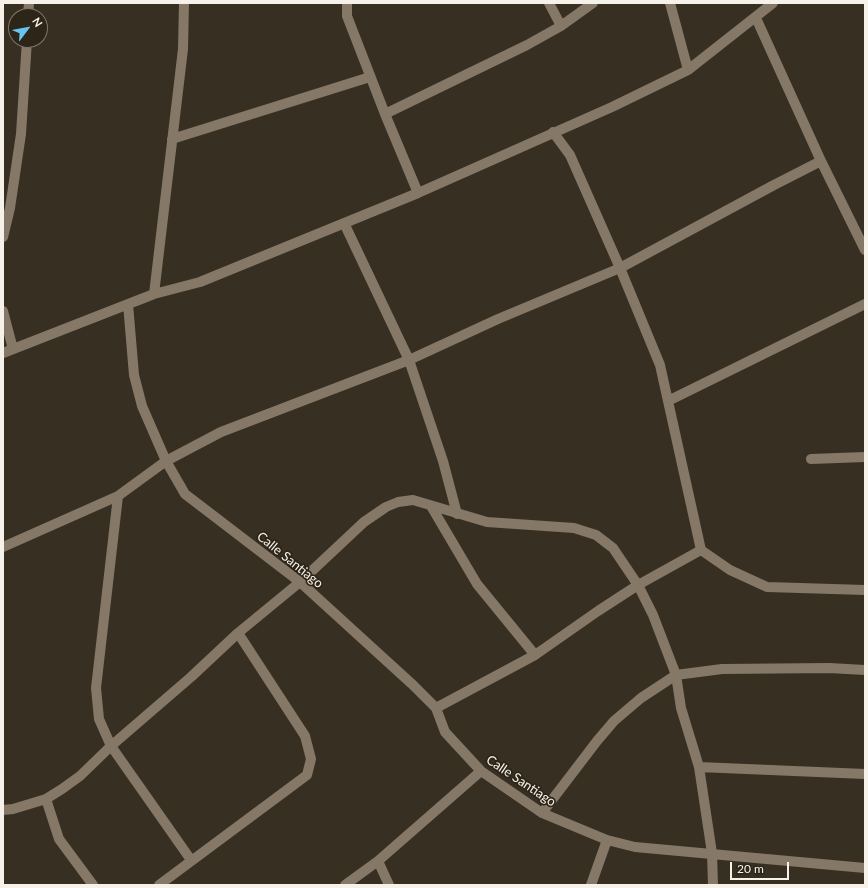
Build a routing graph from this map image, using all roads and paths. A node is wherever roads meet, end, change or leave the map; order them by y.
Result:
1 (184, 3) edge
2 (347, 3) edge
3 (549, 3) edge
4 (593, 3) edge
5 (670, 3) edge
6 (773, 3) edge
7 (756, 18) junction
8 (561, 26) junction
9 (26, 48) edge
10 (688, 70) junction
11 (370, 77) junction
12 (385, 114) junction
13 (553, 132) junction
14 (172, 139) junction
15 (821, 161) junction
16 (418, 193) junction
17 (344, 223) junction
18 (3, 237) edge
19 (865, 250) edge
20 (620, 268) junction
21 (154, 294) junction
22 (128, 304) junction
23 (865, 304) edge
24 (3, 310) edge
25 (14, 350) junction
26 (3, 353) edge
27 (410, 360) junction
28 (668, 401) junction
29 (865, 457) edge
30 (811, 458) dead end
31 (166, 460) junction
32 (118, 496) junction
33 (431, 506) junction
34 (457, 514) junction
35 (3, 548) edge
36 (701, 550) junction
37 (300, 582) junction
38 (638, 585) junction
39 (865, 590) edge
40 (238, 633) junction
41 (535, 655) junction
42 (865, 670) edge
43 (676, 675) junction
44 (436, 708) junction
45 (111, 746) junction
46 (699, 767) junction
47 (481, 771) junction
48 (865, 774) edge
49 (46, 799) junction
50 (3, 810) edge
51 (542, 813) junction
52 (607, 840) junction
53 (712, 853) junction
54 (191, 860) junction
55 (378, 861) junction
56 (865, 868) edge
57 (94, 885) edge
58 (159, 885) edge
59 (345, 885) edge
60 (389, 885) edge
61 (591, 885) edge
62 (713, 885) edge

1 - 14 street
2 - 11 street
3 - 8 street
4 - 8 street
5 - 10 street
6 - 7 street
7 - 10 street
7 - 15 street
8 - 12 street
9 - 18 street
10 - 13 street
11 - 12 street
11 - 14 street
12 - 16 street
13 - 16 street
13 - 20 street
14 - 21 street
15 - 19 street
15 - 20 street
16 - 17 street
17 - 21 street
17 - 27 street
20 - 27 street
20 - 28 street
21 - 22 street
22 - 25 street
22 - 31 street, Calle Santiago
23 - 28 street
24 - 25 street
25 - 26 street
27 - 31 street
27 - 34 street
28 - 36 street
29 - 30 street
31 - 32 street
31 - 37 street, Calle Santiago
32 - 35 street
32 - 45 street
33 - 34 street
33 - 37 street
33 - 41 street
34 - 38 street
36 - 38 street
36 - 39 street
37 - 40 street
37 - 44 street, Calle Santiago
38 - 41 street
38 - 43 street
40 - 45 street
40 - 54 street
41 - 44 street
42 - 43 street
43 - 46 street
43 - 51 street
44 - 47 street, Calle Santiago
45 - 49 street
45 - 54 street
46 - 48 street
46 - 53 street
47 - 51 street, Calle Santiago
47 - 55 street
49 - 50 street
49 - 57 street
51 - 52 street, Calle Santiago
52 - 53 street, Calle Santiago
52 - 61 street
53 - 56 street, Calle Santiago
53 - 62 street
54 - 58 street
55 - 59 street
55 - 60 street

